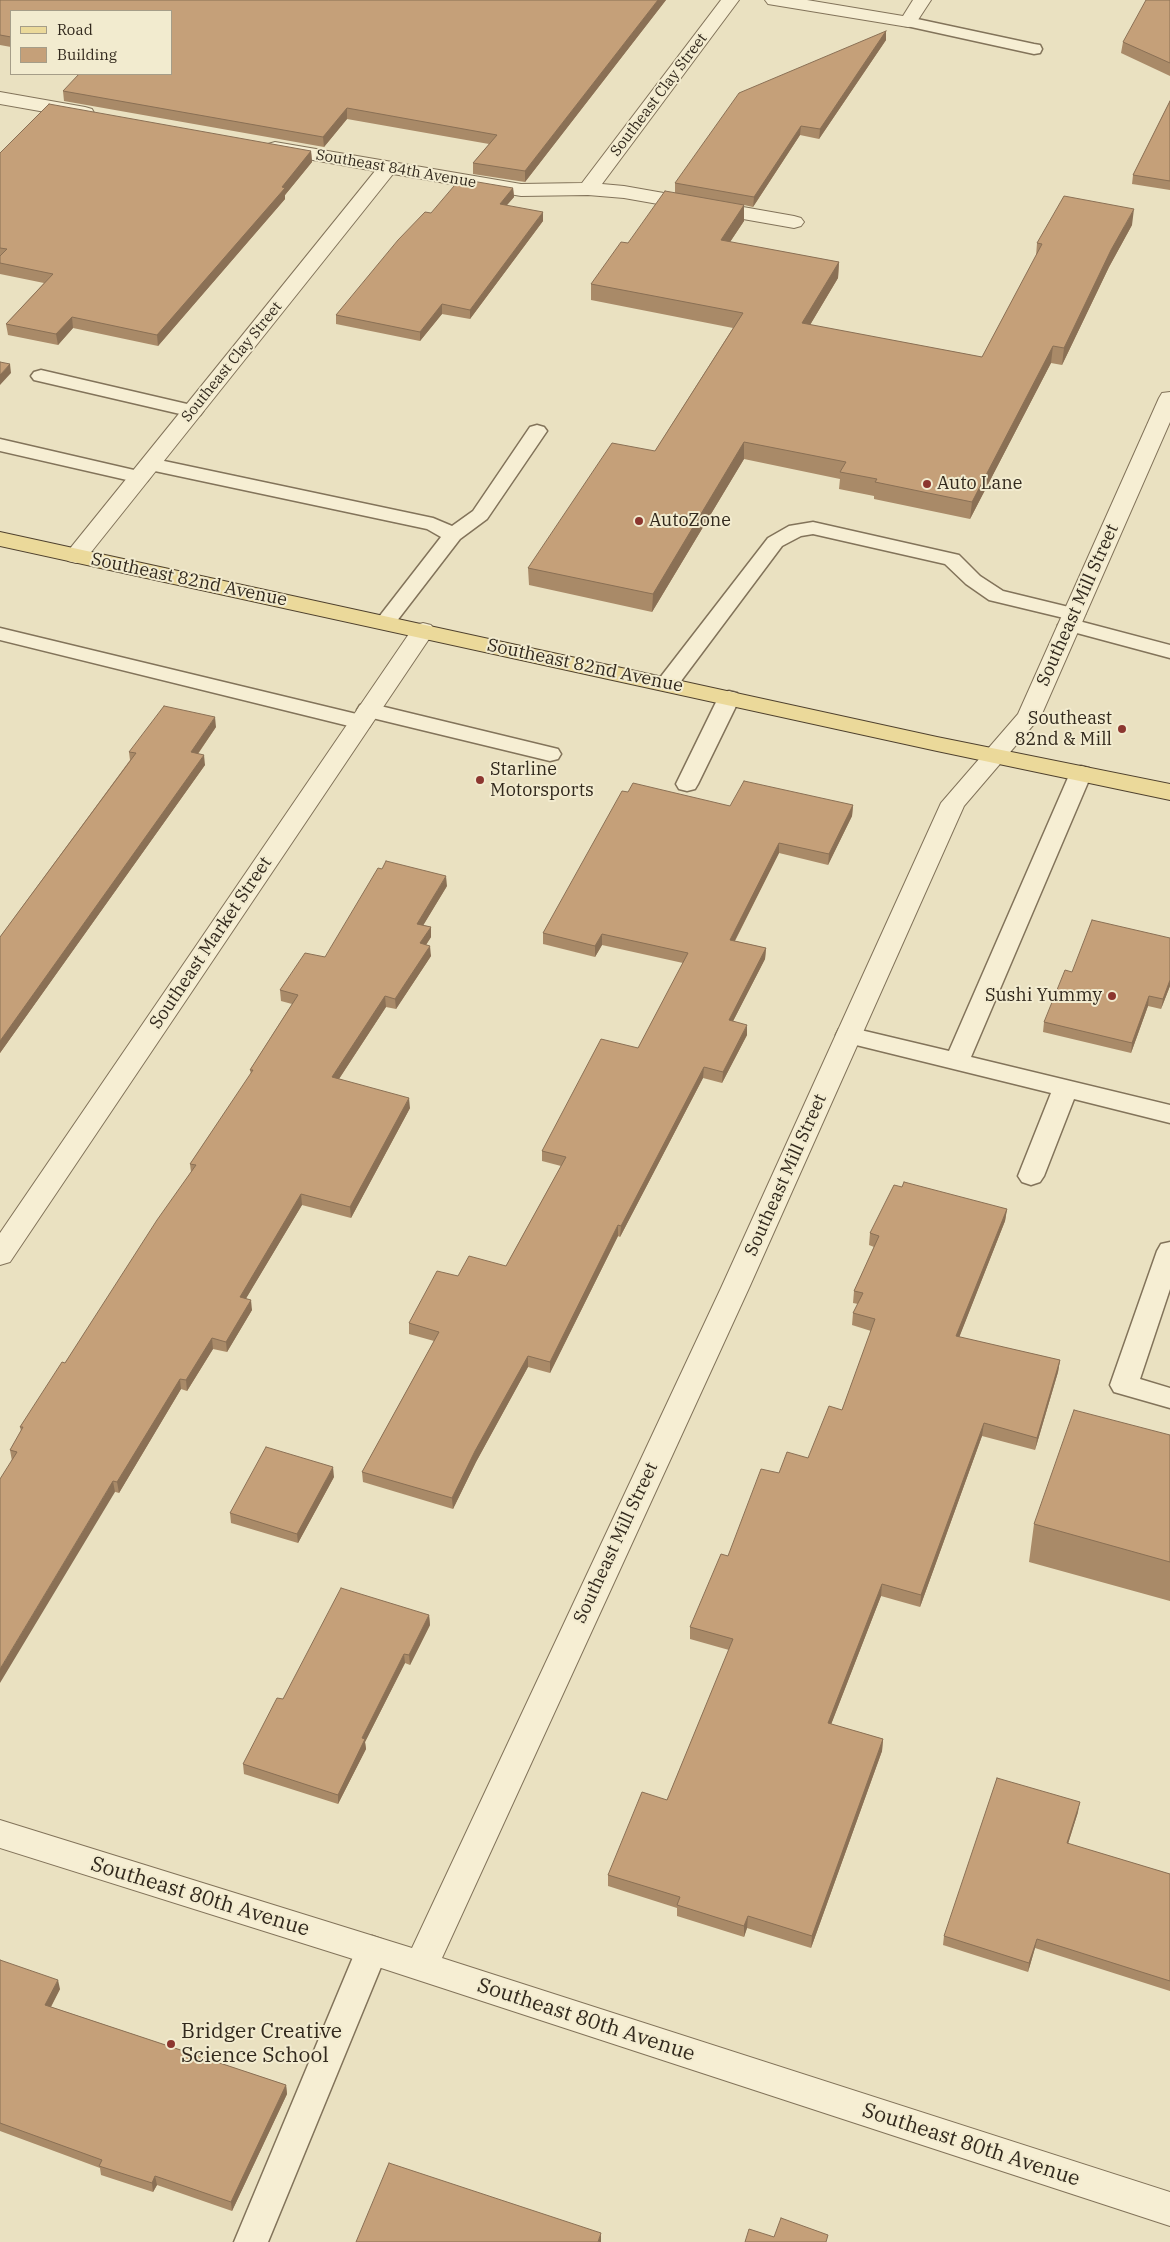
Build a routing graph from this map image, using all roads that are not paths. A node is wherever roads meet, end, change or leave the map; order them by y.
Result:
1 (730, 0) edge
2 (774, 0) edge
3 (922, 0) edge
4 (908, 22) junction
5 (1034, 49) dead end
6 (0, 98) edge
7 (107, 117) edge
8 (262, 145) edge
9 (388, 168) junction
10 (588, 189) junction
11 (794, 222) dead end
12 (40, 376) dead end
13 (1170, 398) edge
14 (193, 411) junction
15 (537, 431) dead end
16 (0, 445) edge
17 (145, 470) junction
18 (453, 534) junction
19 (0, 539) edge
20 (76, 556) junction
21 (1071, 619) junction
22 (386, 622) junction
23 (423, 630) junction
24 (0, 634) edge
25 (1170, 652) edge
26 (667, 684) junction
27 (729, 698) junction
28 (364, 716) junction
29 (550, 754) dead end
30 (994, 756) junction
31 (1081, 774) junction
32 (687, 784) dead end
33 (1170, 792) edge
34 (848, 1035) junction
35 (957, 1062) junction
36 (1065, 1089) junction
37 (1170, 1114) edge
38 (1031, 1176) dead end
39 (0, 1255) edge
40 (1167, 1267) edge
41 (1170, 1398) edge
42 (0, 1834) edge
43 (372, 1950) junction
44 (421, 1966) junction
45 (1170, 2209) edge
46 (251, 2242) edge

1 - 10 street, Southeast Clay Street
2 - 4 street
3 - 4 street
4 - 5 lane
6 - 7 street
8 - 9 street, Southeast 84th Avenue
9 - 10 street, Southeast 84th Avenue
9 - 14 street, Southeast Clay Street
10 - 11 street, Southeast 84th Avenue
12 - 14 lane
13 - 21 street, Southeast Mill Street
14 - 17 street, Southeast Clay Street
15 - 18 lane
16 - 17 lane
17 - 18 lane
17 - 20 street, Southeast Clay Street
18 - 22 lane
19 - 20 main road, Southeast 82nd Avenue
20 - 22 main road, Southeast 82nd Avenue
21 - 25 lane
21 - 26 lane
21 - 30 street, Southeast Mill Street
22 - 23 main road, Southeast 82nd Avenue
23 - 26 main road, Southeast 82nd Avenue
23 - 28 street, Southeast Market Street
24 - 28 lane
26 - 27 main road, Southeast 82nd Avenue
27 - 30 main road, Southeast 82nd Avenue
27 - 32 lane
28 - 29 lane
28 - 39 street, Southeast Market Street
30 - 31 main road, Southeast 82nd Avenue
30 - 34 street, Southeast Mill Street
31 - 33 main road, Southeast 82nd Avenue
31 - 35 lane
34 - 35 lane
34 - 44 street, Southeast Mill Street
35 - 36 lane
36 - 37 lane
36 - 38 lane
40 - 41 lane
42 - 43 street, Southeast 80th Avenue
43 - 44 street, Southeast 80th Avenue
43 - 46 lane
44 - 45 street, Southeast 80th Avenue

